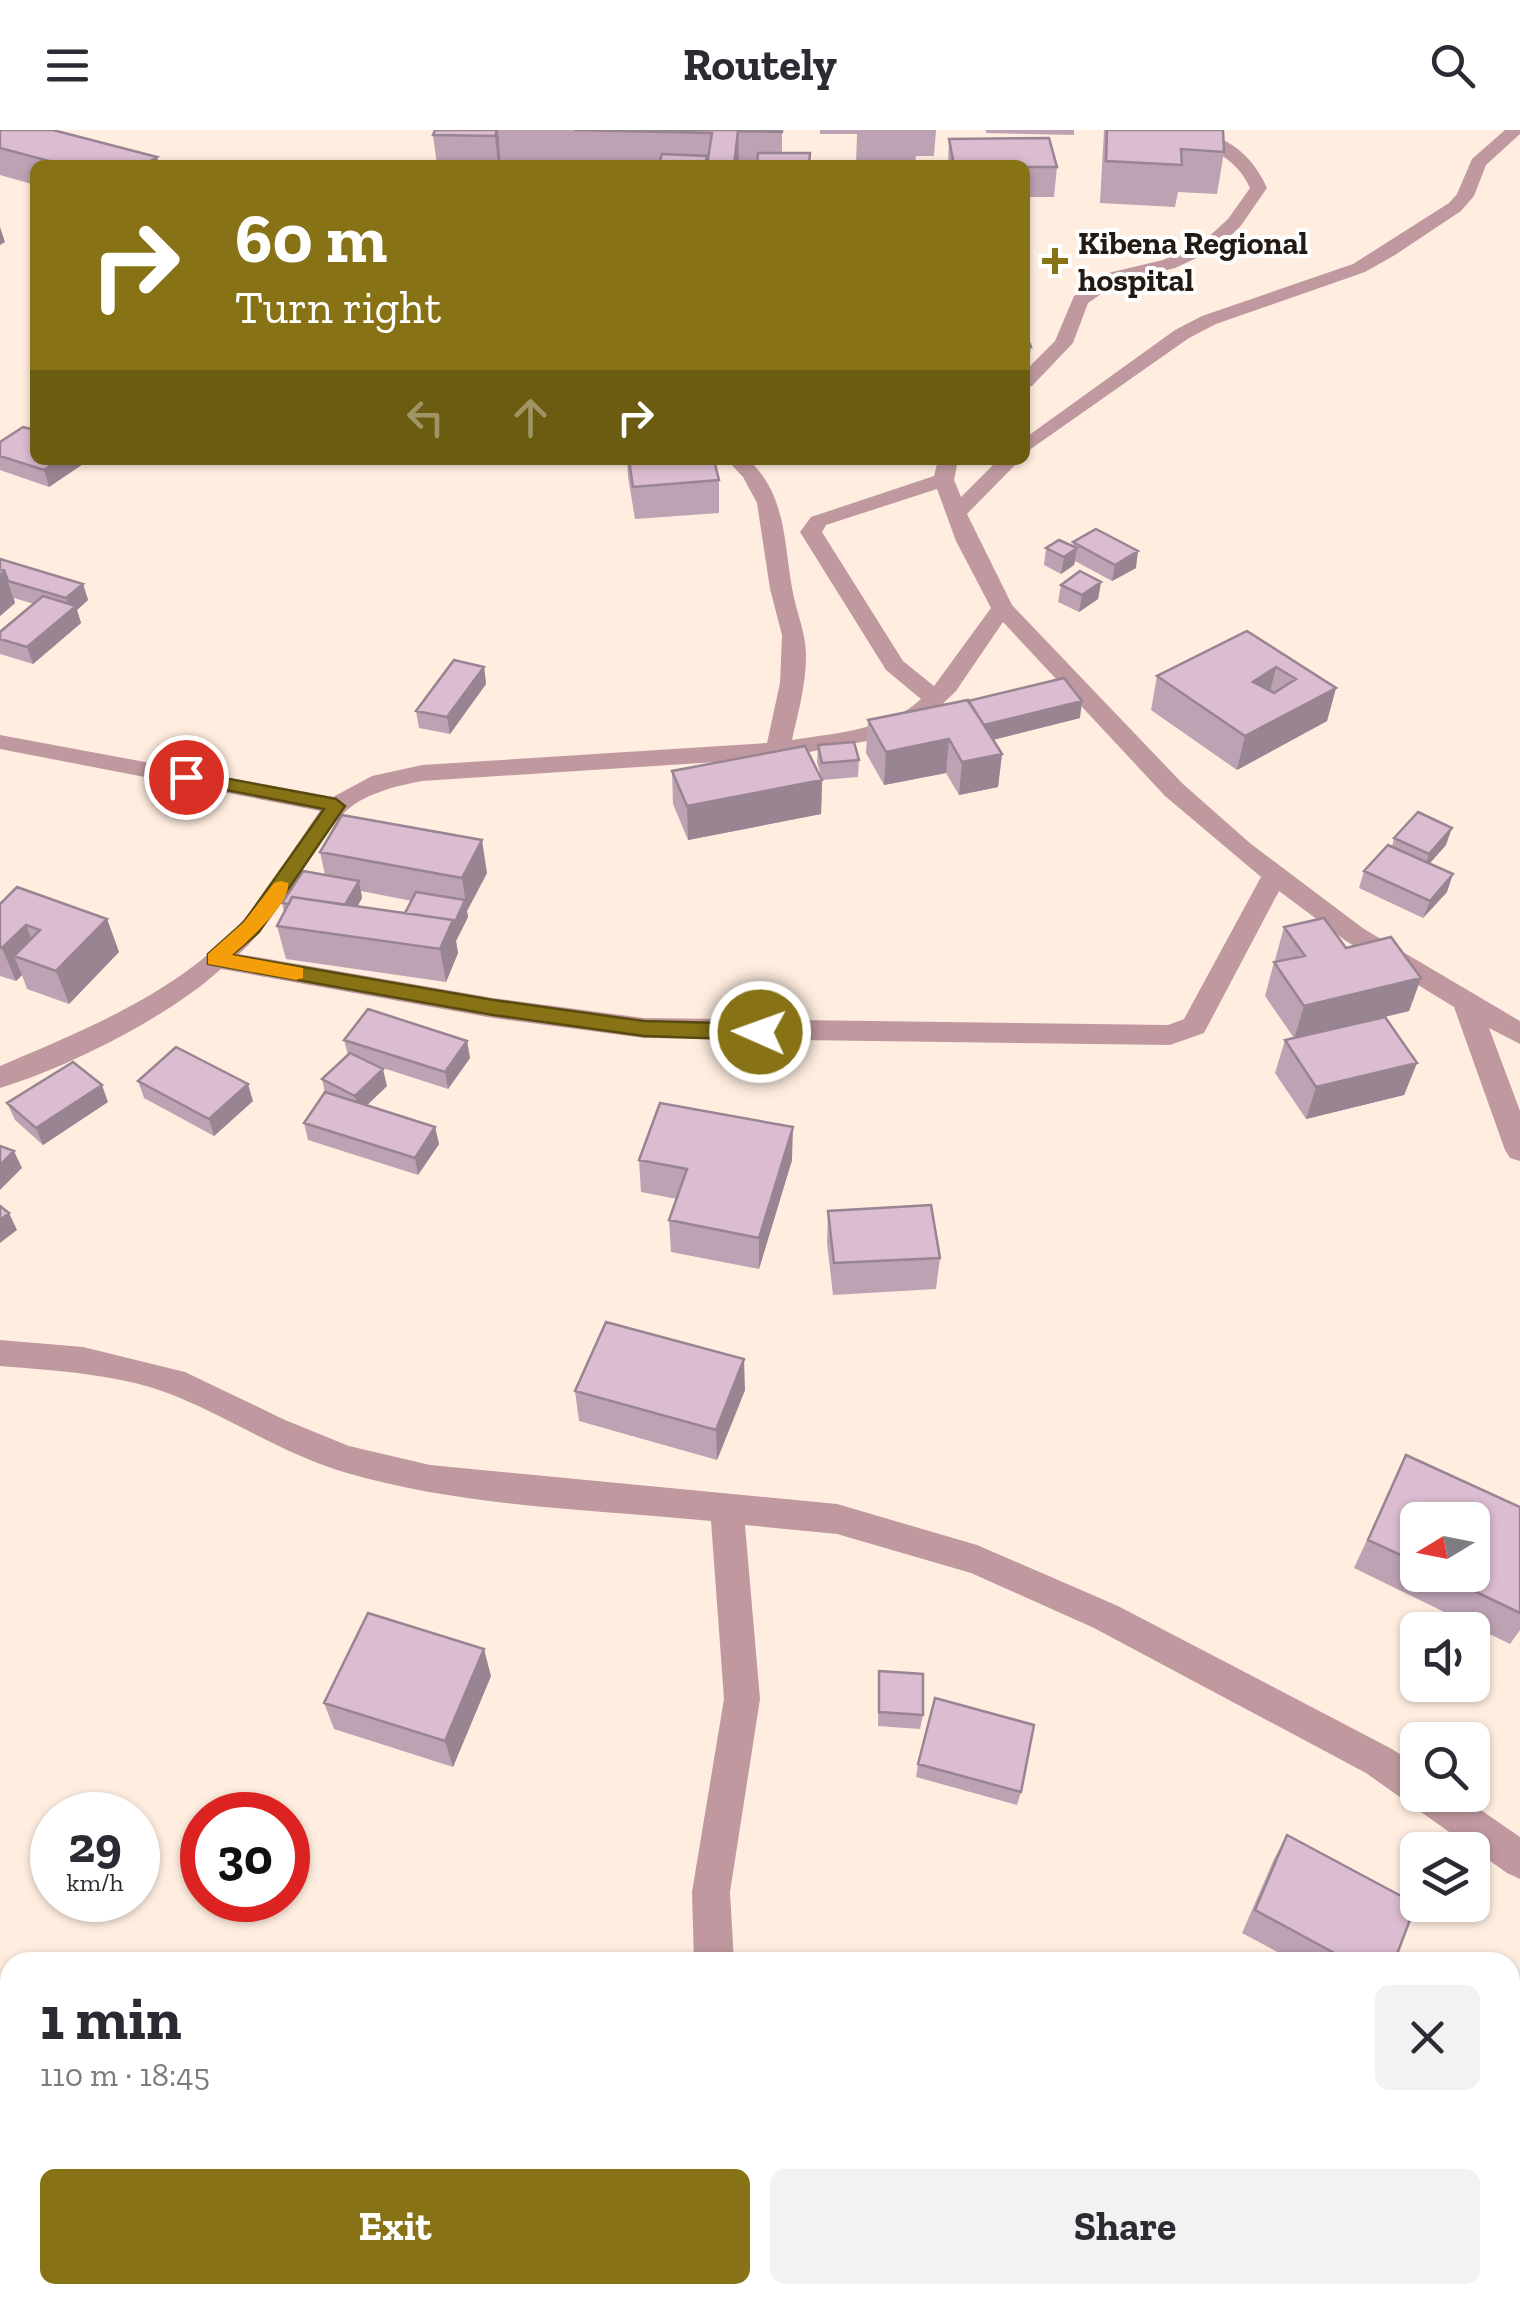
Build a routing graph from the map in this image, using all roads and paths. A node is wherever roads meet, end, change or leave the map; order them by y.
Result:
1 (1188, 130) edge
2 (1515, 130) edge
3 (1030, 377) edge
4 (1030, 443) edge
5 (744, 465) edge
6 (1005, 465) edge
7 (946, 470) edge
8 (956, 513) junction
9 (1002, 608) junction
10 (935, 699) junction
11 (0, 742) edge
12 (778, 750) junction
13 (336, 806) junction
14 (1275, 875) junction
15 (215, 959) junction
16 (1466, 1002) junction
17 (1520, 1034) edge
18 (0, 1078) edge
19 (1520, 1150) edge
20 (0, 1353) edge
21 (726, 1509) junction
22 (1400, 1775) edge
23 (1452, 1812) edge
24 (1520, 1860) edge
25 (712, 1952) edge

1 - 3 street
2 - 4 street
5 - 12 street
6 - 8 street
7 - 8 street
7 - 10 street
8 - 9 street
9 - 10 street
9 - 14 street
10 - 12 street
11 - 13 street
12 - 13 street
13 - 15 street
14 - 15 street
14 - 16 street
15 - 18 street
16 - 17 street
16 - 19 street
20 - 21 street
21 - 22 street
21 - 25 street
23 - 24 street

